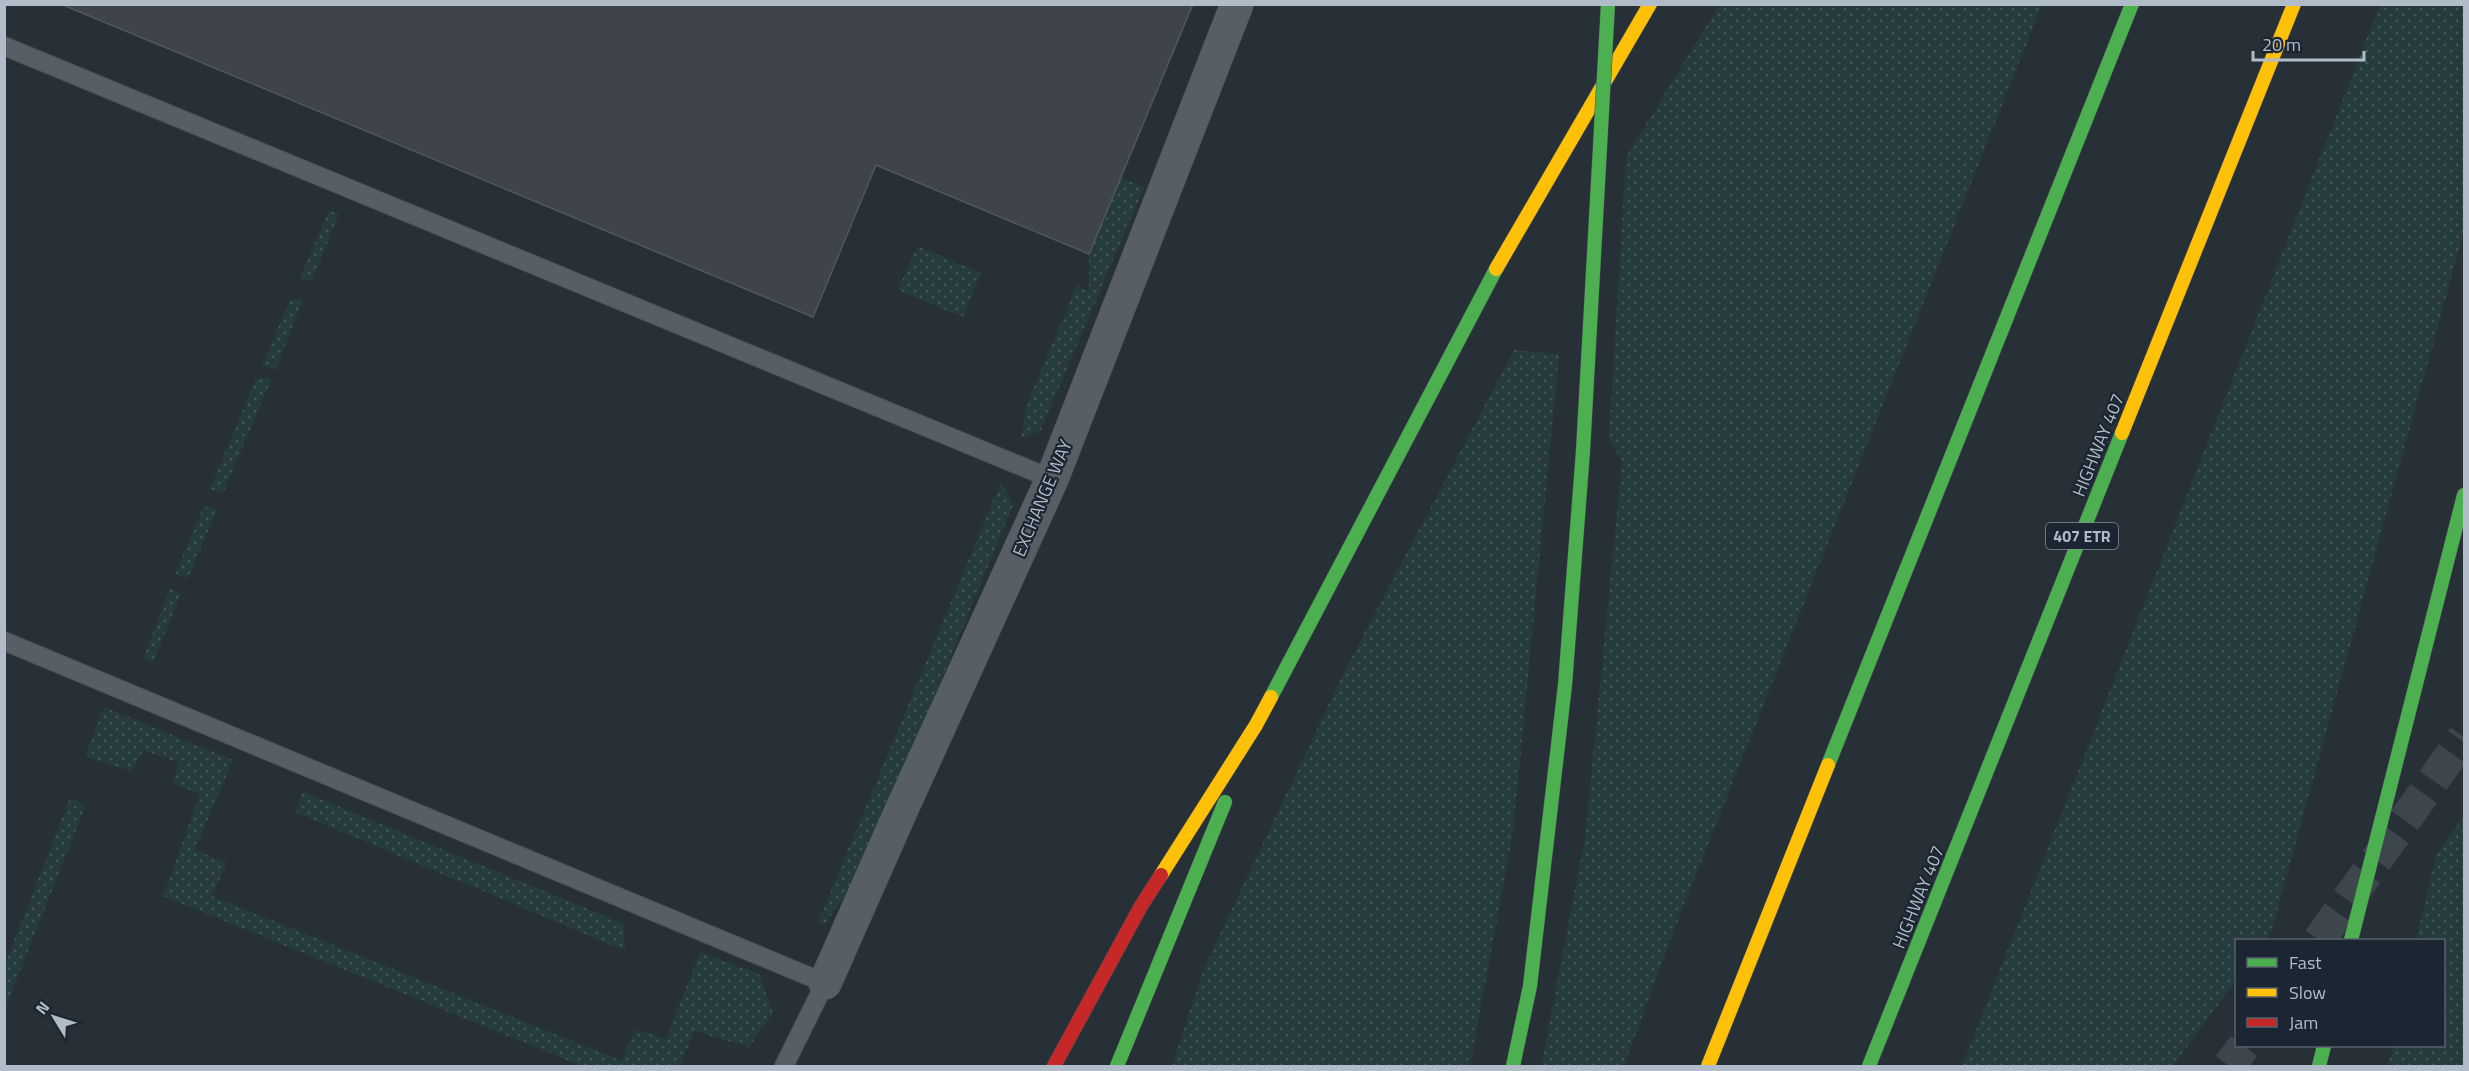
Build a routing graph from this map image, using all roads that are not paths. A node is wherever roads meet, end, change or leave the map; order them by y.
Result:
1 (1237, 4) edge
2 (1608, 4) edge
3 (1650, 4) edge
4 (2132, 4) edge
5 (2294, 4) edge
6 (4, 46) edge
7 (1052, 479) junction
8 (2464, 495) edge
9 (4, 641) edge
10 (1256, 725) junction
11 (2351, 939) edge
12 (825, 983) junction
13 (2324, 1047) edge
14 (784, 1066) edge
15 (1054, 1066) edge
16 (1117, 1066) edge
17 (1513, 1066) edge
18 (1708, 1066) edge
19 (1869, 1066) edge
20 (2319, 1066) edge

1 - 7 street, EXCHANGE WAY
2 - 17 highway, bridge
3 - 10 highway
4 - 18 highway
5 - 19 highway, HIGHWAY 407 / 407 ETR
6 - 7 lane
7 - 12 street, EXCHANGE WAY
8 - 11 highway
9 - 12 lane
10 - 15 highway
10 - 16 highway
12 - 14 lane
13 - 20 highway

